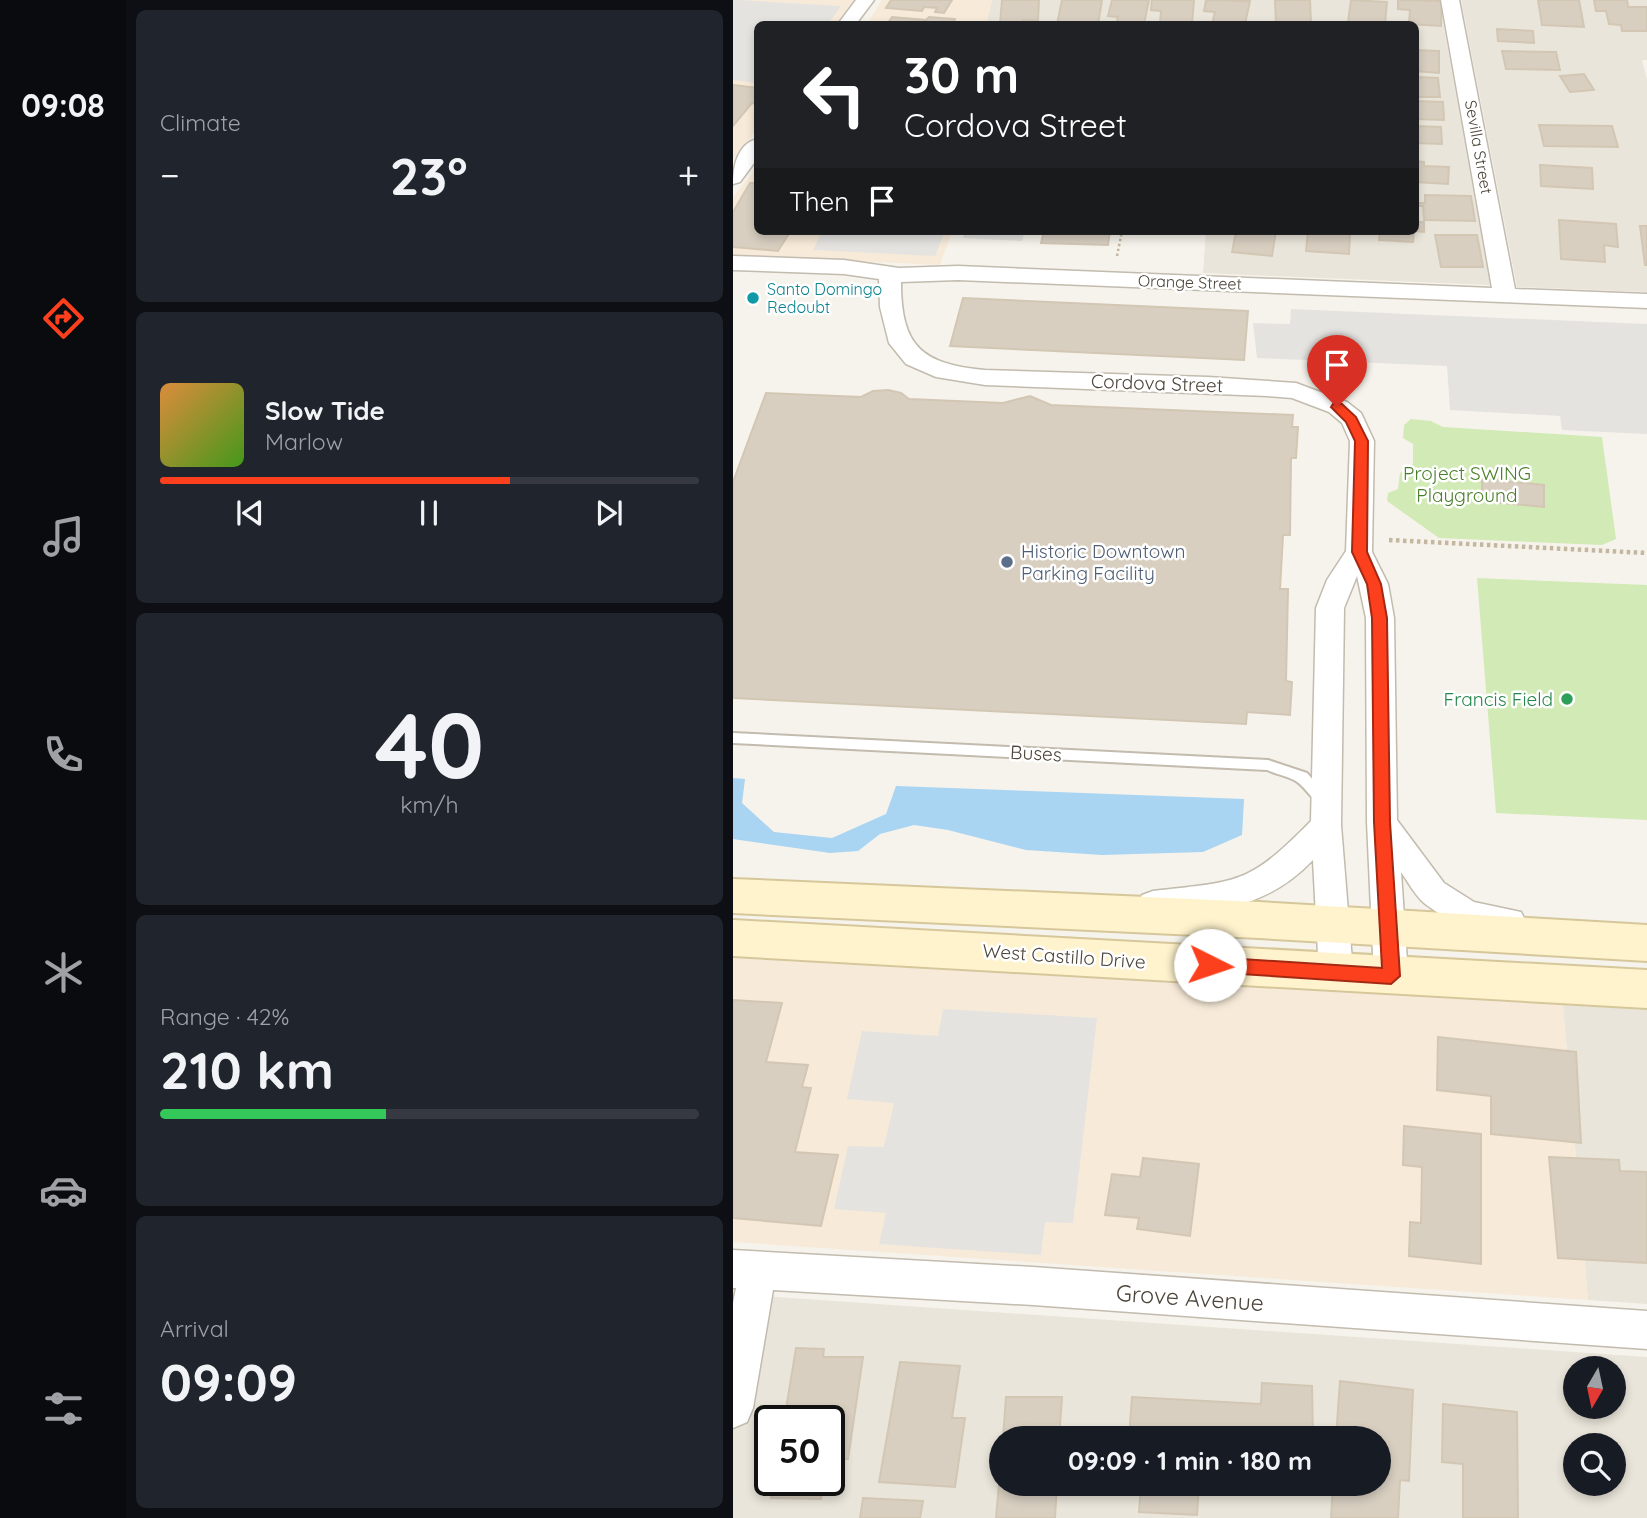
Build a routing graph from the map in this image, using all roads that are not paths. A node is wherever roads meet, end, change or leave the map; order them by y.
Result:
1 (865, 0) edge
2 (1450, 0) edge
3 (849, 21) edge
4 (754, 149) edge
5 (733, 178) edge
6 (733, 263) edge
7 (890, 274) junction
8 (1505, 295) junction
9 (1647, 301) edge
10 (1360, 545) junction
11 (733, 738) edge
12 (1326, 814) junction
13 (1382, 822) junction
14 (733, 896) edge
15 (1071, 913) junction
16 (1333, 925) junction
17 (1389, 929) junction
18 (733, 938) edge
19 (1603, 940) junction
20 (1647, 943) edge
21 (1336, 972) junction
22 (1391, 976) junction
23 (1647, 989) edge
24 (745, 1270) edge
25 (1647, 1330) edge
26 (733, 1408) edge

1 - 3 street
2 - 8 street, Sevilla Street
4 - 5 street
6 - 7 street, Orange Street
7 - 8 street, Orange Street
7 - 10 street, Cordova Street
8 - 9 street, Orange Street
10 - 12 street
10 - 13 street, Cordova Street
11 - 12 lane, Buses
12 - 15 street
12 - 16 street
13 - 17 street, Cordova Street
13 - 19 street
14 - 15 main road
15 - 16 main road
16 - 17 main road
16 - 21 street
17 - 19 main road
17 - 22 street, Cordova Street
18 - 21 main road, West Castillo Drive
19 - 20 main road
21 - 22 main road, West Castillo Drive
22 - 23 main road, West Castillo Drive
24 - 25 street, Grove Avenue
24 - 26 street

